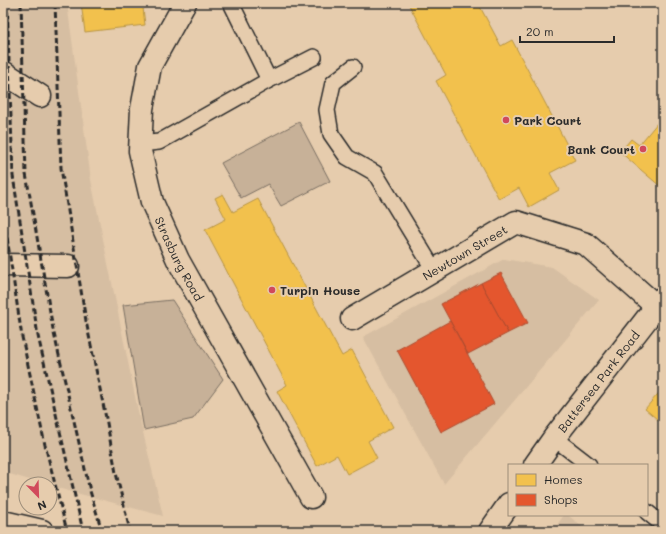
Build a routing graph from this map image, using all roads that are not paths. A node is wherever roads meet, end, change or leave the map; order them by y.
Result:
1 (185, 3) edge
2 (231, 3) edge
3 (314, 57) dead end
4 (353, 67) dead end
5 (3, 72) edge
6 (269, 80) junction
7 (40, 96) dead end
8 (140, 144) junction
9 (3, 265) edge
10 (68, 266) dead end
11 (434, 270) junction
12 (660, 302) edge
13 (352, 319) dead end
14 (554, 438) junction
15 (536, 464) edge
16 (588, 464) edge
17 (312, 497) dead end
18 (508, 505) edge
19 (648, 513) edge
20 (3, 522) edge
21 (663, 525) edge
22 (42, 531) edge
23 (490, 531) edge

1 - 8 main road, Strasburg Road
2 - 6 lane
3 - 6 lane
4 - 11 lane
5 - 7 main road
6 - 8 lane
8 - 17 main road, Strasburg Road
9 - 10 main road
11 - 12 main road, Newtown Street
11 - 13 main road, Newtown Street
12 - 14 main road, Battersea Park Road
14 - 15 main road, Battersea Park Road
14 - 16 lane
18 - 23 main road
19 - 21 lane
20 - 22 main road

